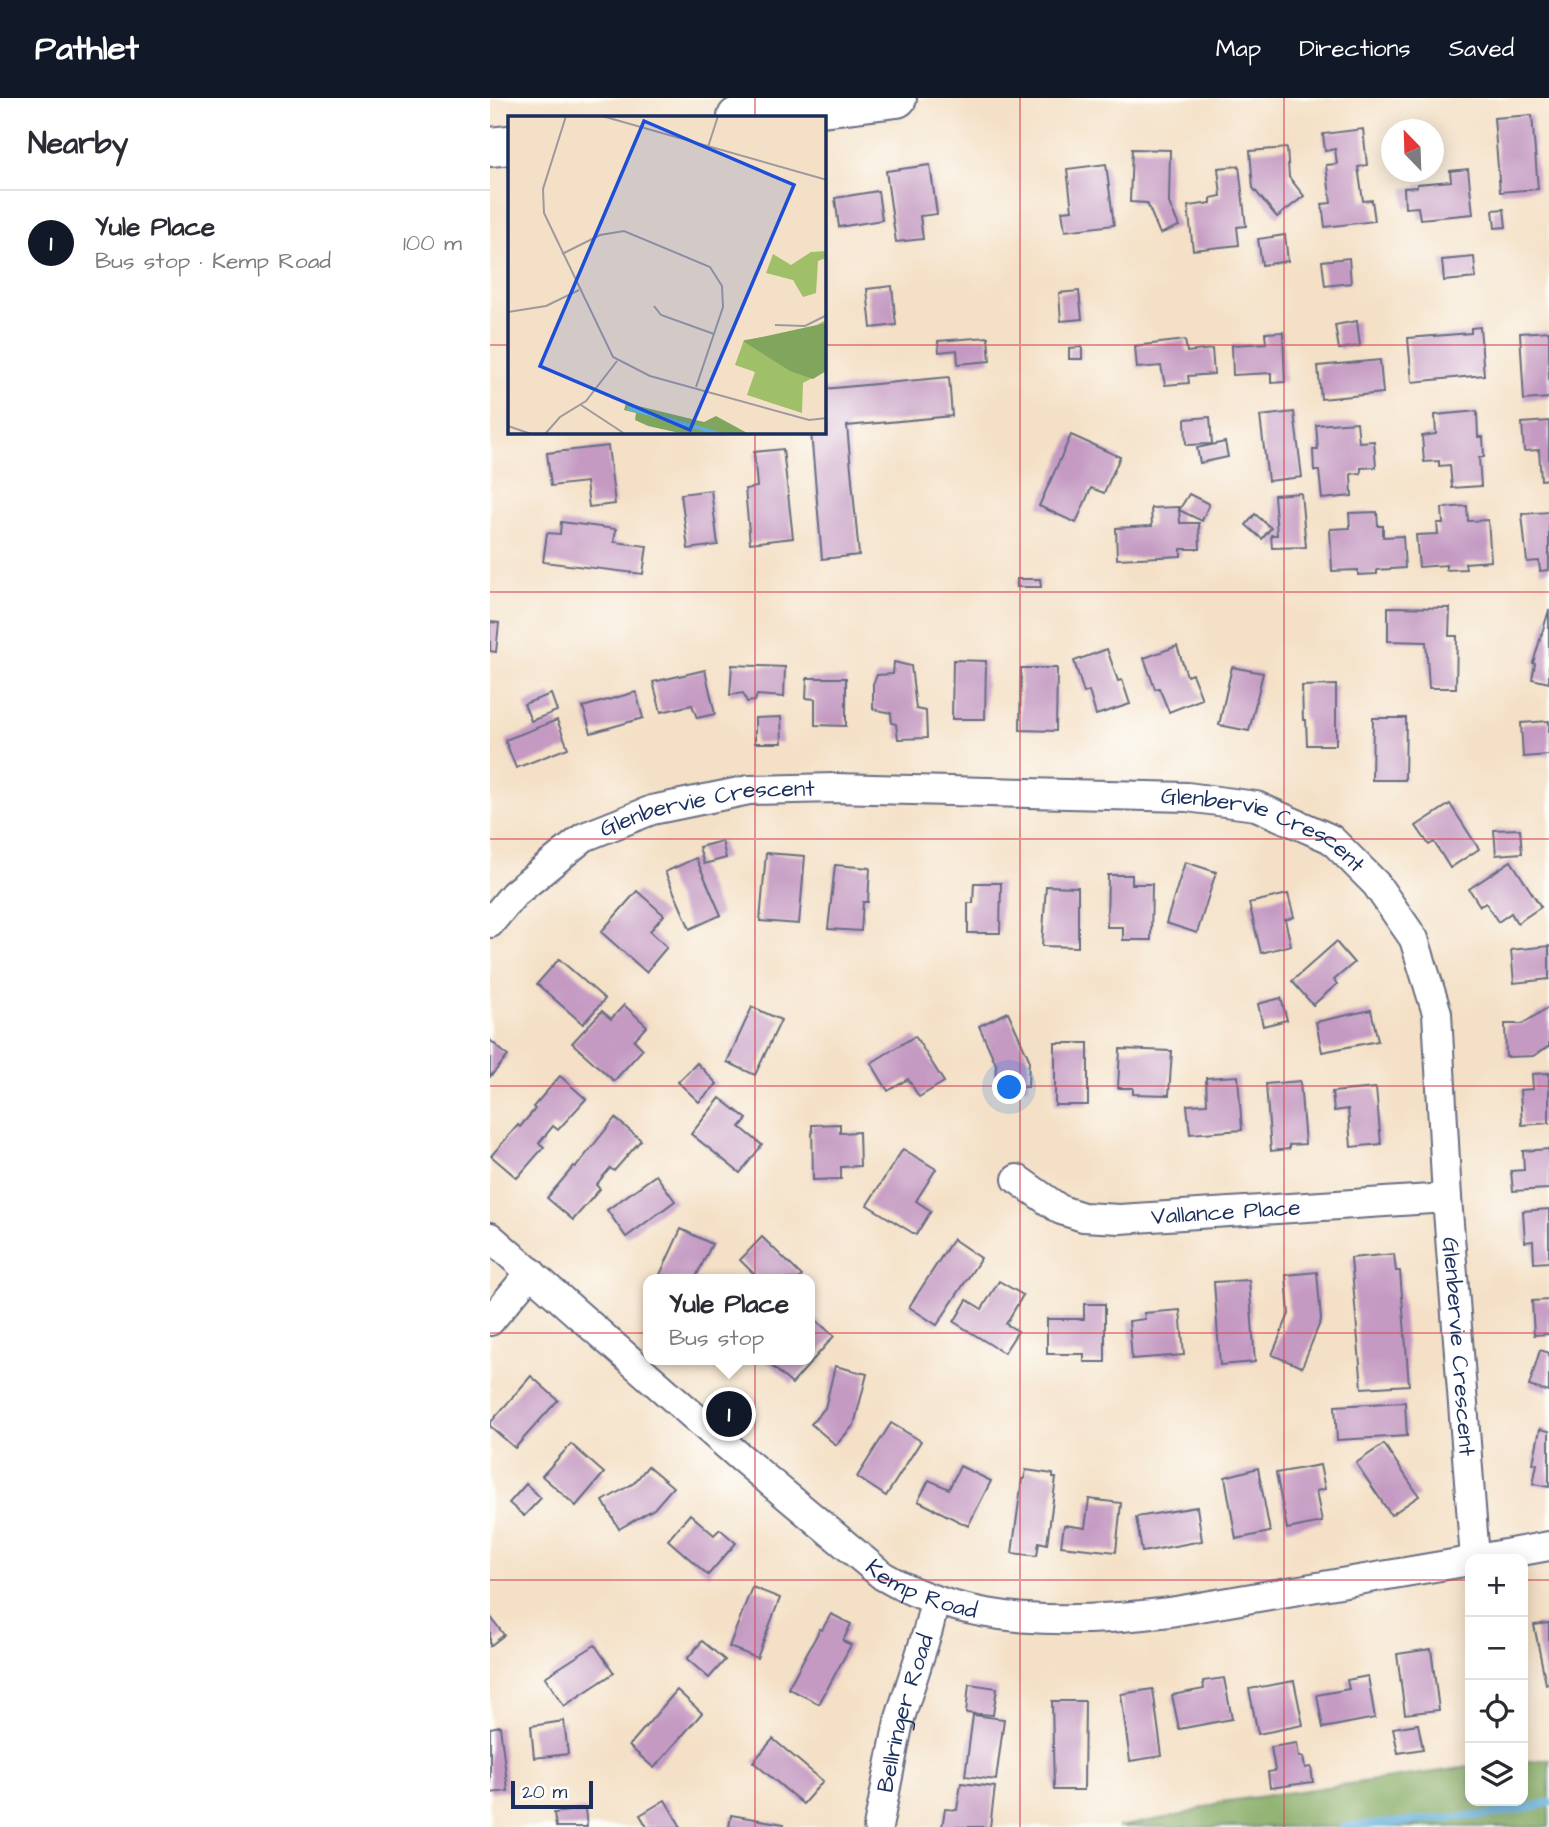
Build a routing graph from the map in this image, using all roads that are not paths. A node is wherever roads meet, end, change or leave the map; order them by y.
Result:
1 (897, 98) edge
2 (745, 116) edge
3 (508, 145) edge
4 (490, 147) edge
5 (490, 923) edge
6 (1017, 1179) dead end
7 (1447, 1198) junction
8 (490, 1237) edge
9 (531, 1272) junction
10 (490, 1321) edge
11 (1549, 1546) edge
12 (1477, 1554) edge
13 (1505, 1554) edge
14 (1465, 1562) edge
15 (935, 1601) junction
16 (878, 1827) edge

1 - 2 main road
3 - 4 main road
5 - 7 street, Glenbervie Crescent
6 - 7 street, Vallance Place
7 - 12 street, Glenbervie Crescent
8 - 9 street, Kemp Road
9 - 10 street
9 - 15 street, Kemp Road
11 - 13 street
14 - 15 street, Kemp Road
15 - 16 street, Bellringer Road

